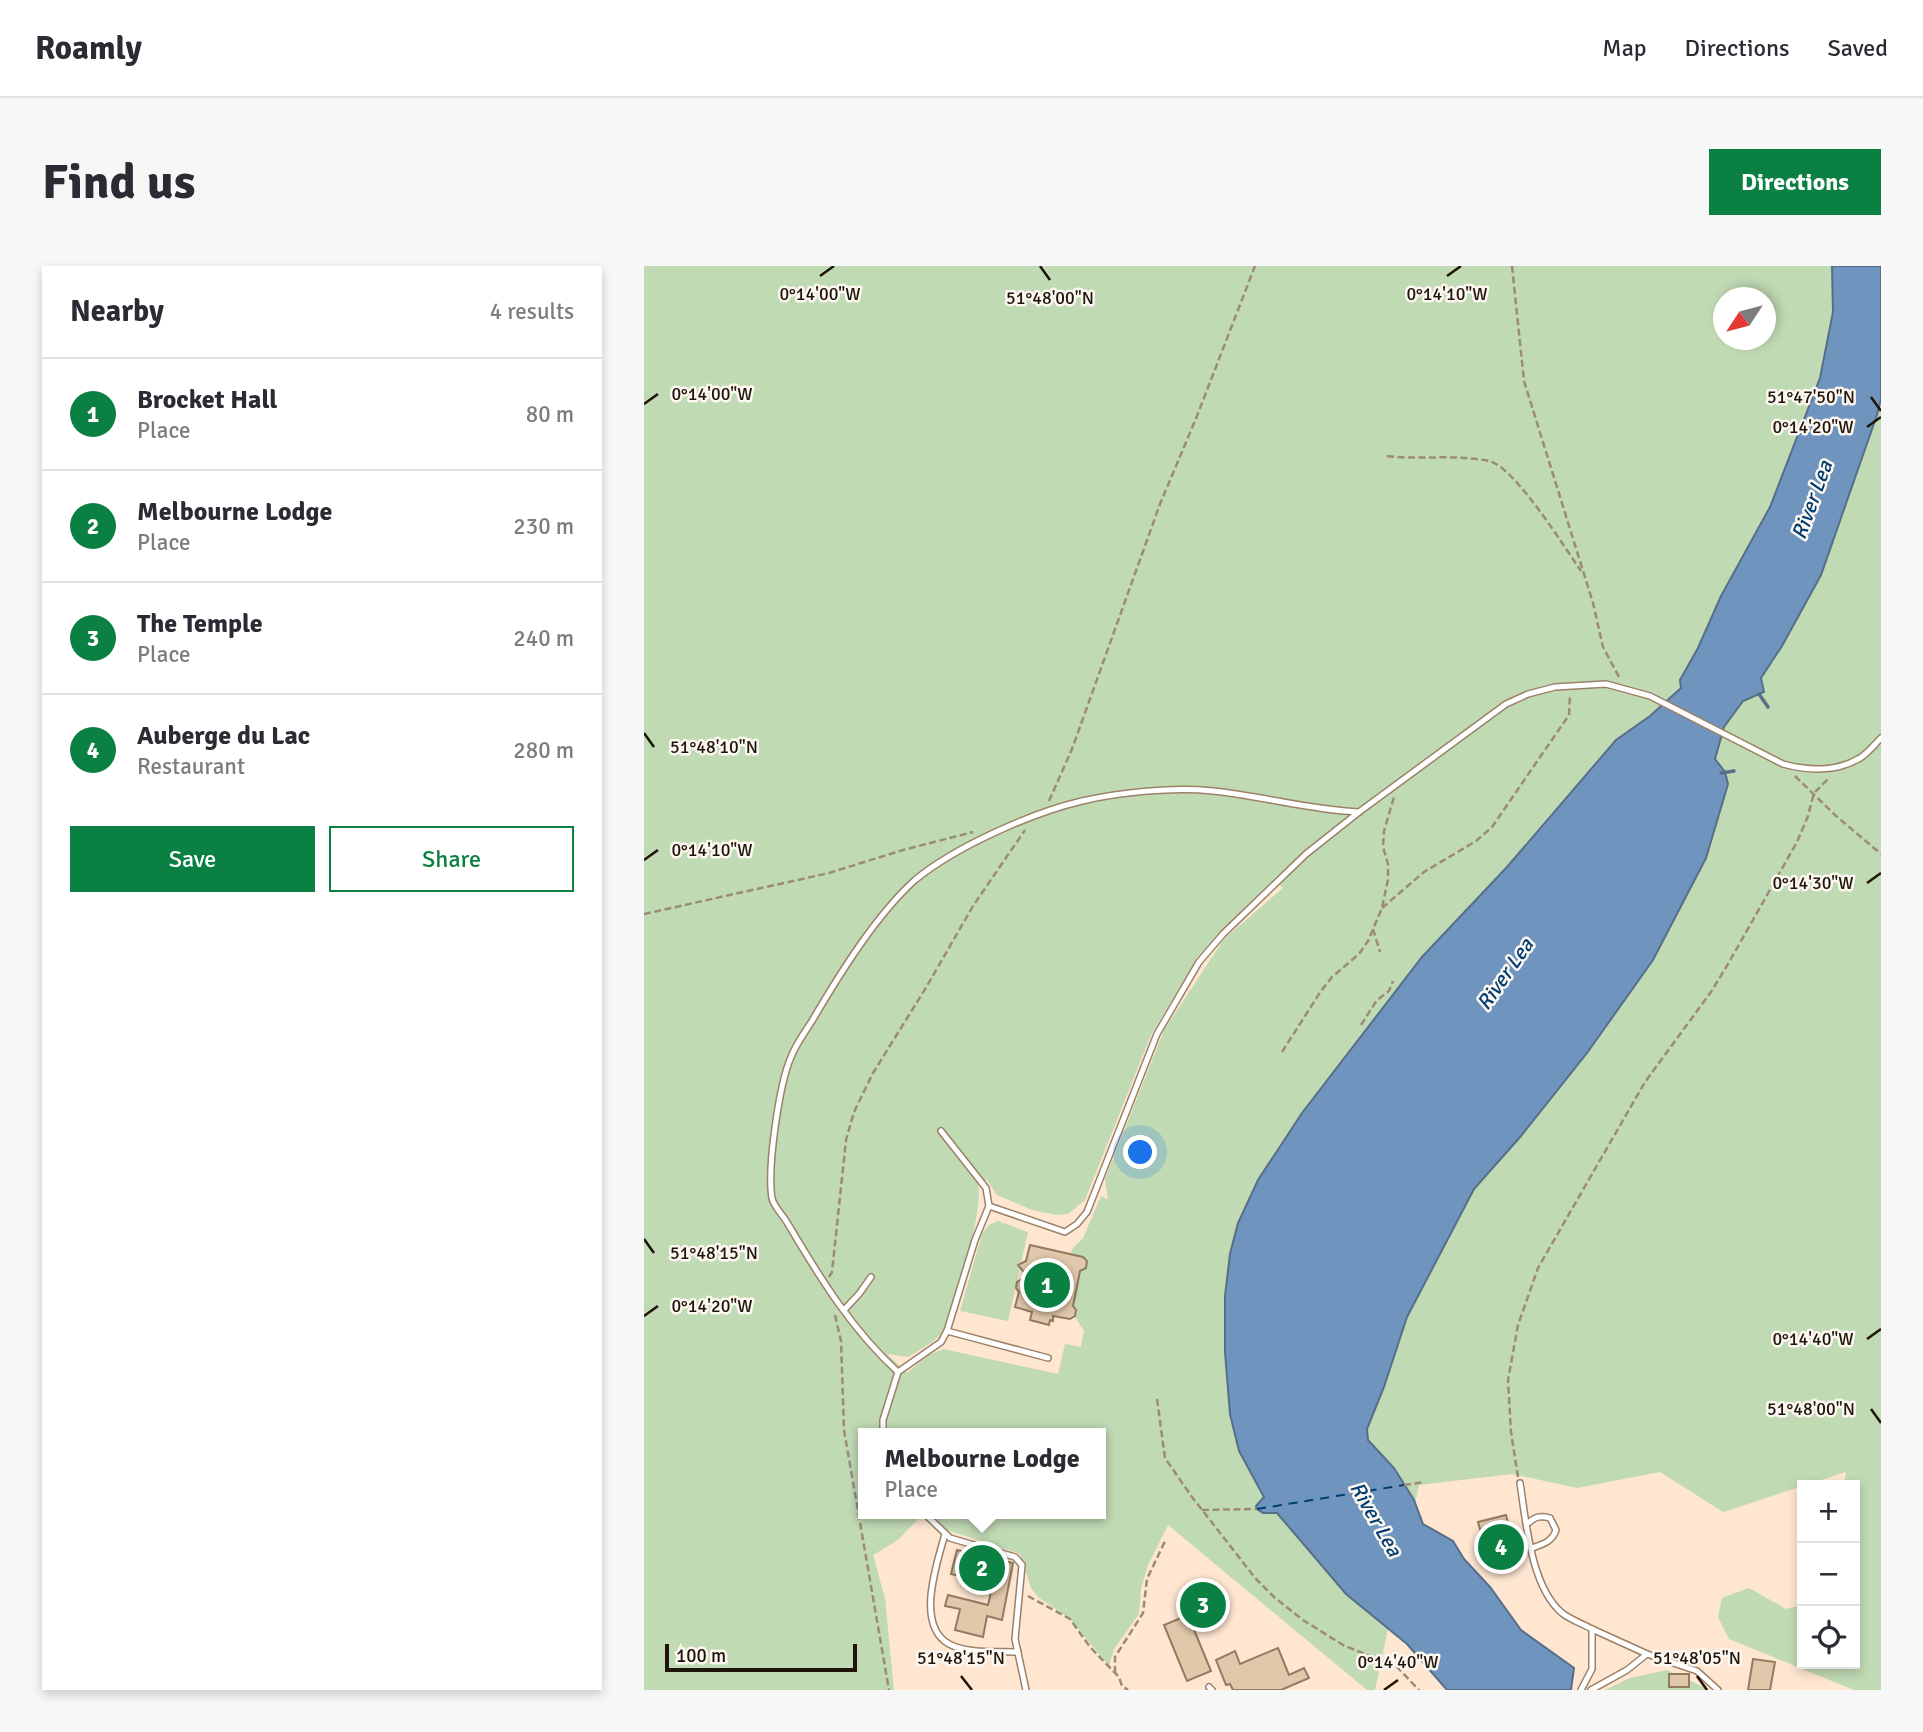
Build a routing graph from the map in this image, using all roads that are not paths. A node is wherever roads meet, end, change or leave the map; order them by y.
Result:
1 (1881, 738) edge
2 (1359, 812) junction
3 (941, 1131) dead end
4 (989, 1206) junction
5 (871, 1277) dead end
6 (844, 1310) junction
7 (947, 1331) junction
8 (1048, 1358) dead end
9 (898, 1372) junction
10 (883, 1428) edge
11 (1520, 1483) road end
12 (930, 1519) edge
13 (1527, 1524) junction
14 (945, 1534) junction
15 (1532, 1548) junction
16 (1592, 1629) junction
17 (1018, 1652) junction
18 (1647, 1654) junction
19 (1026, 1690) edge
20 (1581, 1690) edge
21 (1591, 1690) edge
22 (1718, 1690) edge

1 - 2 lane
2 - 4 lane
2 - 6 lane
3 - 4 lane
4 - 7 lane
5 - 6 lane
6 - 9 lane
7 - 8 lane
7 - 9 lane
9 - 10 lane
11 - 13 lane
12 - 14 lane
13 - 15 lane
13 - 15 lane
14 - 17 lane
14 - 17 lane
15 - 16 lane
16 - 18 lane
16 - 20 lane
17 - 19 lane
18 - 21 lane
18 - 22 lane

